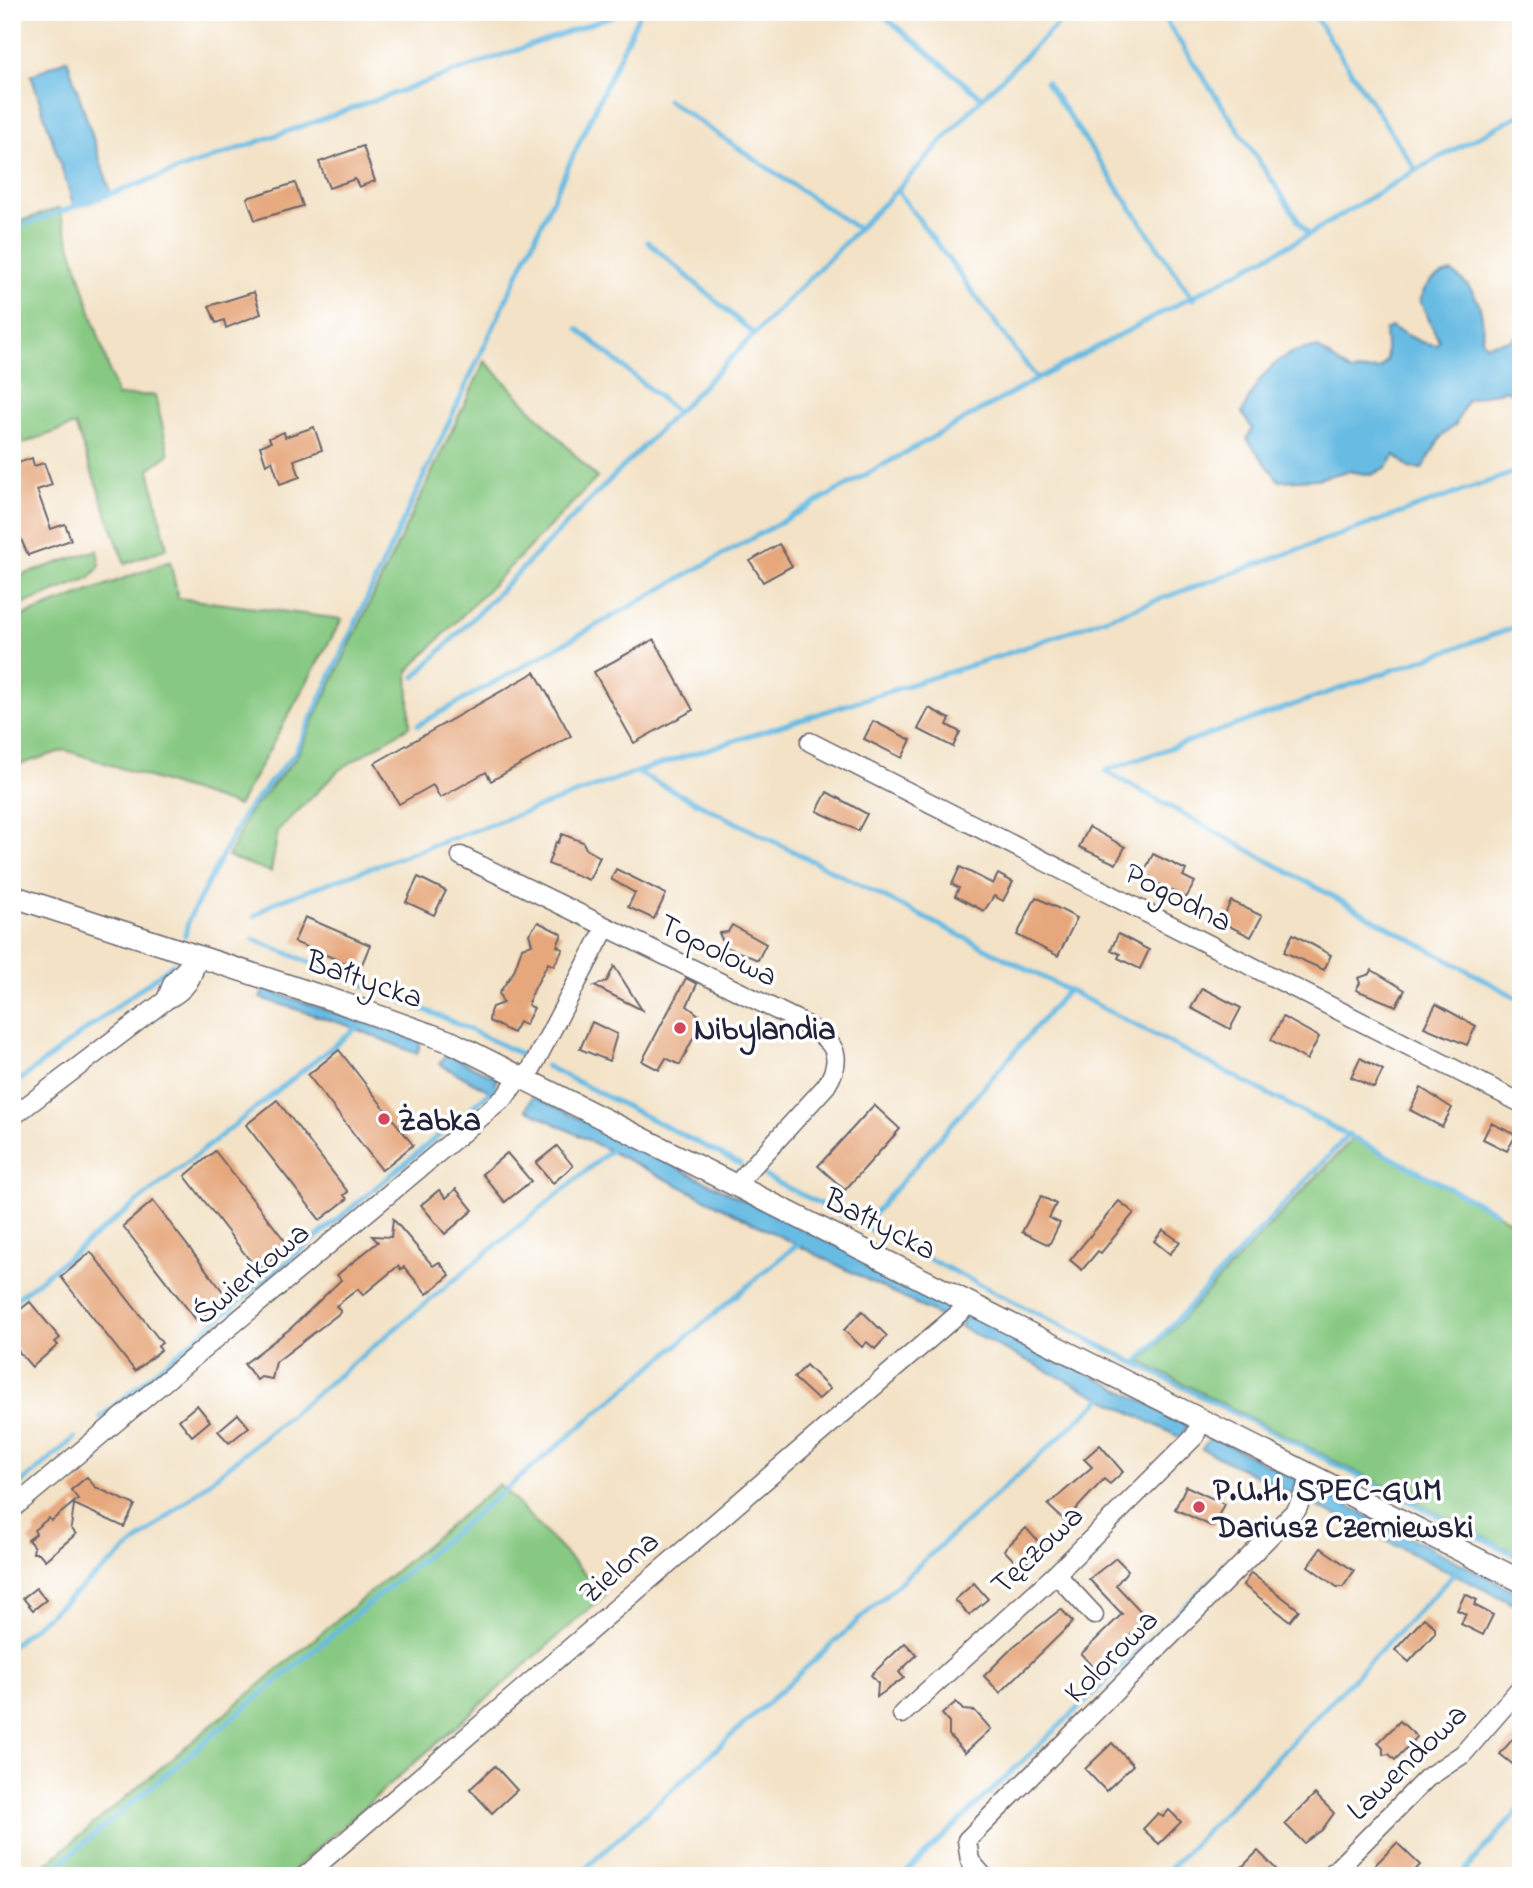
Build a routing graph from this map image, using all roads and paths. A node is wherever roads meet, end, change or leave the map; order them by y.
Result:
1 (810, 742) dead end
2 (461, 856) dead end
3 (12, 896) edge
4 (606, 927) junction
5 (198, 956) junction
6 (523, 1077) junction
7 (1521, 1103) edge
8 (12, 1117) edge
9 (739, 1186) junction
10 (971, 1303) junction
11 (1201, 1420) junction
12 (1310, 1480) junction
13 (12, 1509) edge
14 (1056, 1574) junction
15 (1521, 1581) edge
16 (1094, 1615) dead end
17 (1521, 1687) edge
18 (902, 1714) dead end
19 (305, 1876) edge
20 (983, 1876) edge
21 (1330, 1876) edge

1 - 7 street, Pogodna
2 - 4 street, Topolowa
3 - 5 main road, Bałtycka
4 - 6 street
4 - 9 street, Topolowa
5 - 6 main road, Bałtycka
5 - 8 street
6 - 9 main road, Bałtycka
6 - 13 street, Świerkowa
9 - 10 main road, Bałtycka
10 - 11 main road, Bałtycka
10 - 19 street, Zielona
11 - 12 main road, Bałtycka
11 - 14 street, Tęczowa
12 - 15 main road, Bałtycka
12 - 20 street, Kolorowa
14 - 16 street
14 - 18 street, Tęczowa
17 - 21 street, Lawendowa

